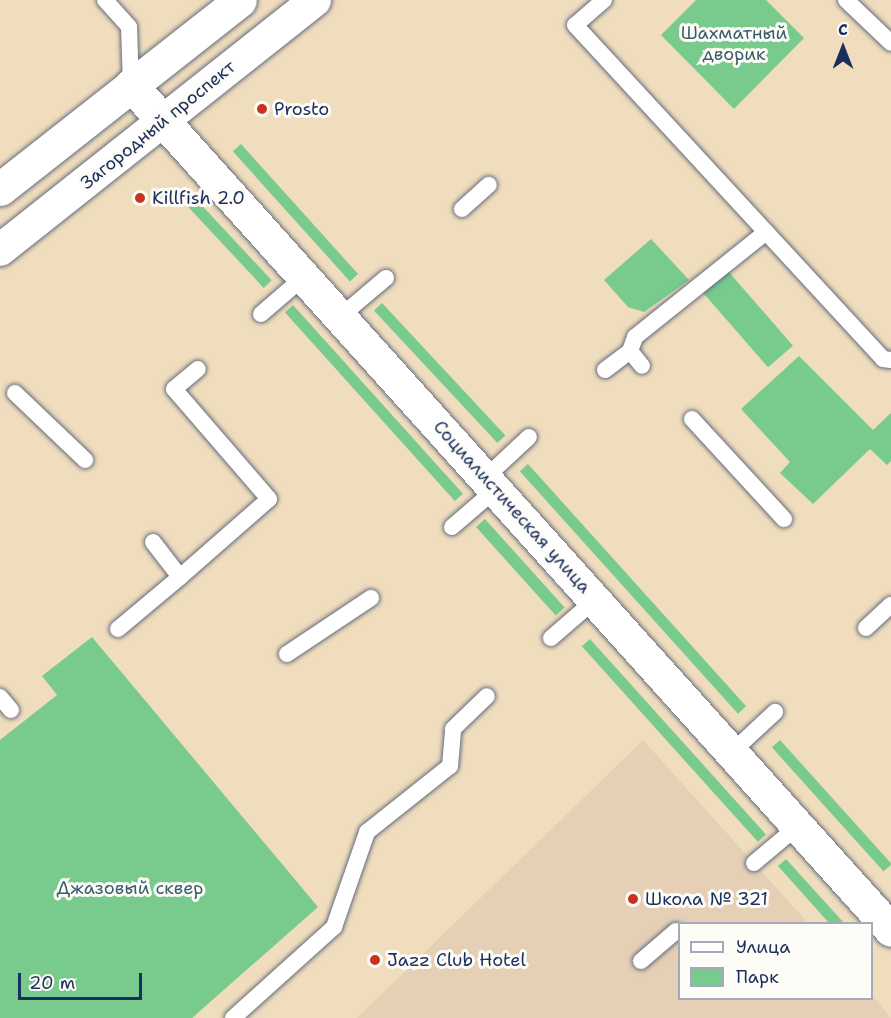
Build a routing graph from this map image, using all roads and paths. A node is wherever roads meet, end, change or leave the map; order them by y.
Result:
1 (105, 0) edge
2 (240, 0) edge
3 (315, 0) edge
4 (604, 0) edge
5 (846, 0) edge
6 (891, 43) edge
7 (131, 85) junction
8 (163, 120) junction
9 (489, 185) dead end
10 (0, 189) edge
11 (462, 209) dead end
12 (766, 232) junction
13 (0, 250) edge
14 (305, 276) junction
15 (386, 278) dead end
16 (261, 314) dead end
17 (341, 316) junction
18 (630, 351) junction
19 (891, 360) edge
20 (642, 366) dead end
21 (198, 369) dead end
22 (605, 370) dead end
23 (15, 393) dead end
24 (692, 419) dead end
25 (529, 437) dead end
26 (85, 460) dead end
27 (490, 483) junction
28 (784, 519) dead end
29 (452, 527) dead end
30 (153, 542) dead end
31 (180, 577) junction
32 (371, 598) dead end
33 (596, 599) junction
34 (891, 605) edge
35 (866, 628) dead end
36 (118, 629) dead end
37 (551, 638) dead end
38 (287, 654) dead end
39 (487, 696) dead end
40 (775, 712) dead end
41 (732, 752) junction
42 (798, 826) junction
43 (754, 863) dead end
44 (891, 930) edge
45 (675, 931) dead end
46 (641, 961) dead end
47 (233, 1018) edge

1 - 7 lane
2 - 7 street
3 - 8 street, Загородный проспект
4 - 12 lane
5 - 6 lane
7 - 8 street, Социалистическая улица
7 - 10 street
8 - 13 street, Загородный проспект
8 - 14 street, Социалистическая улица
9 - 11 lane
12 - 18 lane
12 - 19 lane
14 - 16 lane
14 - 17 street, Социалистическая улица
15 - 17 lane
17 - 27 street, Социалистическая улица
18 - 20 lane
18 - 22 lane
21 - 31 lane
23 - 26 lane
24 - 28 lane
25 - 27 lane
27 - 29 lane
27 - 33 street, Социалистическая улица
30 - 31 lane
31 - 36 lane
32 - 38 lane
33 - 37 lane
33 - 41 street, Социалистическая улица
34 - 35 lane
39 - 47 lane
40 - 41 lane
41 - 42 street, Социалистическая улица
42 - 43 lane
42 - 44 street, Социалистическая улица
45 - 46 lane

